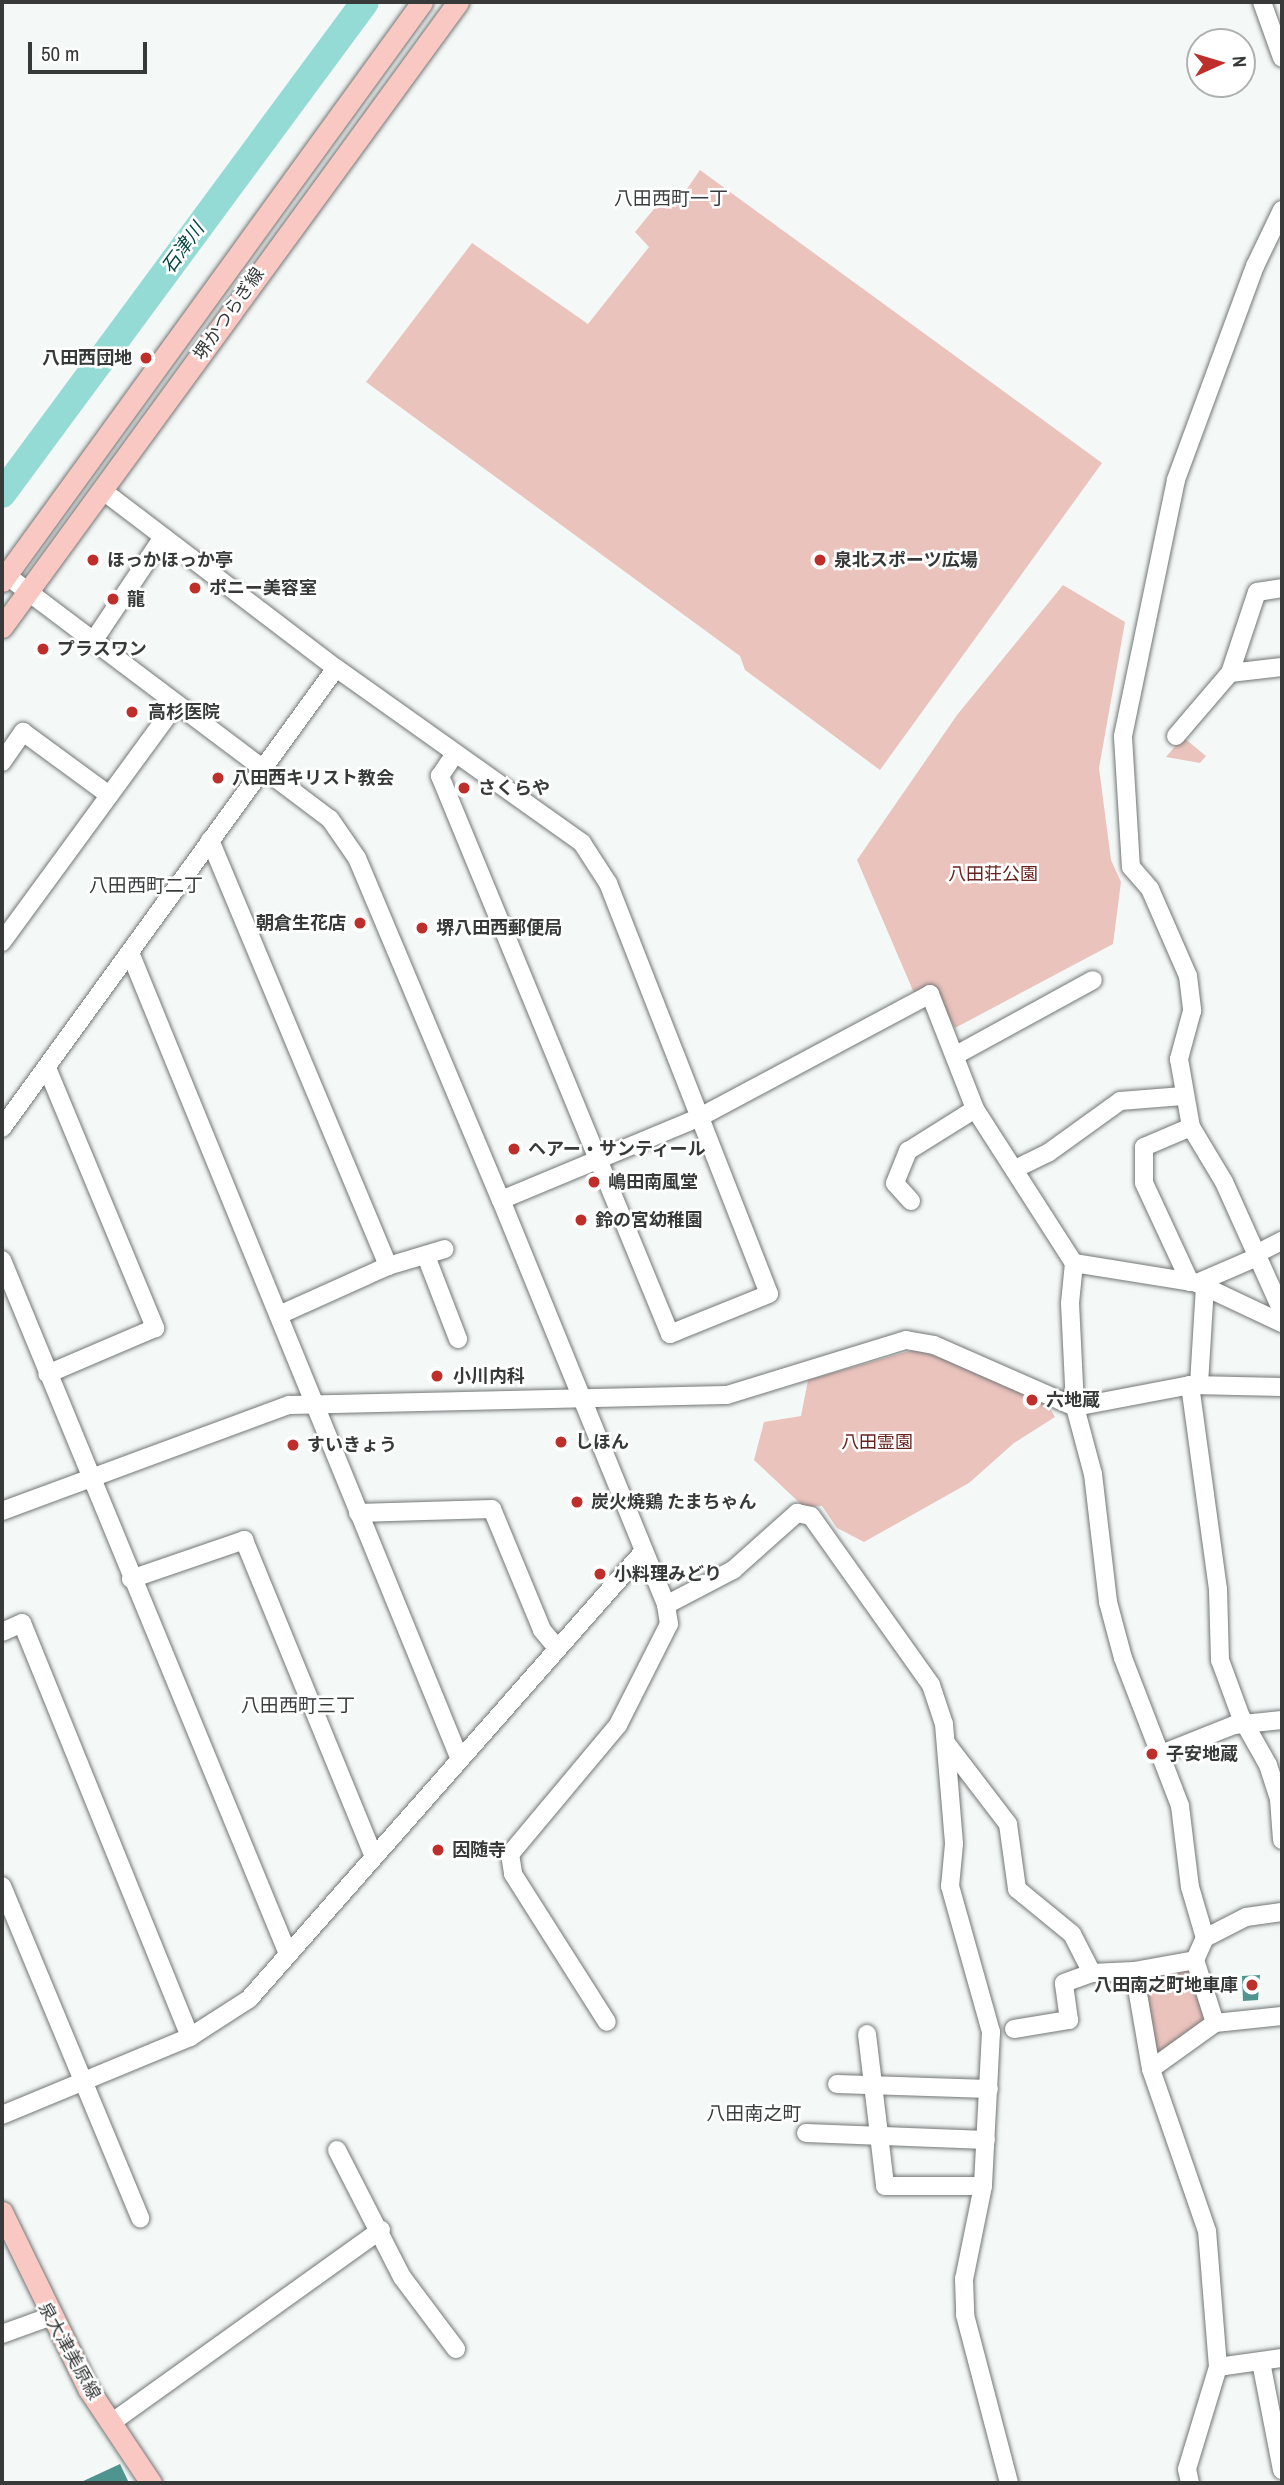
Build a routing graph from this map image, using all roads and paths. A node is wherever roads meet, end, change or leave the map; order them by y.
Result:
1 (422, 2) edge
2 (458, 2) edge
3 (1262, 2) edge
4 (1282, 58) edge
5 (1282, 210) edge
6 (102, 490) junction
7 (163, 537) junction
8 (4, 578) edge
9 (1282, 588) edge
10 (28, 591) junction
11 (2, 627) edge
12 (94, 640) junction
13 (1282, 667) edge
14 (336, 668) junction
15 (1230, 673) junction
16 (175, 706) junction
17 (1176, 736) dead end
18 (455, 754) junction
19 (2, 762) edge
20 (259, 768) junction
21 (109, 795) junction
22 (210, 840) junction
23 (2, 942) edge
24 (131, 955) junction
25 (1093, 980) dead end
26 (956, 1055) junction
27 (47, 1068) junction
28 (1183, 1096) junction
29 (975, 1109) junction
30 (700, 1117) junction
31 (1191, 1127) junction
32 (2, 1128) edge
33 (598, 1160) junction
34 (1015, 1169) junction
35 (501, 1200) junction
36 (911, 1201) dead end
37 (1282, 1241) edge
38 (445, 1249) dead end
39 (1256, 1255) junction
40 (426, 1256) junction
41 (2, 1260) edge
42 (1074, 1263) junction
43 (388, 1266) junction
44 (1197, 1284) junction
45 (1282, 1311) edge
46 (279, 1315) junction
47 (1282, 1323) edge
48 (458, 1339) dead end
49 (47, 1374) junction
50 (1194, 1384) junction
51 (1282, 1387) edge
52 (582, 1398) junction
53 (312, 1402) junction
54 (1075, 1407) junction
55 (88, 1475) junction
56 (2, 1511) edge
57 (358, 1513) junction
58 (644, 1551) junction
59 (131, 1579) junction
60 (666, 1605) junction
61 (2, 1632) edge
62 (557, 1648) junction
63 (1282, 1720) edge
64 (1247, 1723) junction
65 (946, 1743) junction
66 (1161, 1754) junction
67 (459, 1758) junction
68 (1279, 1789) edge
69 (1282, 1840) edge
70 (373, 1854) junction
71 (2, 1886) edge
72 (1282, 1912) edge
73 (1205, 1938) junction
74 (288, 1954) junction
75 (1195, 1959) junction
76 (1134, 1971) junction
77 (1092, 1973) junction
78 (1282, 2016) edge
79 (607, 2022) dead end
80 (1215, 2023) junction
81 (1014, 2029) dead end
82 (867, 2035) dead end
83 (190, 2037) junction
84 (1151, 2069) junction
85 (84, 2084) junction
86 (837, 2084) dead end
87 (873, 2084) junction
88 (989, 2089) junction
89 (2, 2115) edge
90 (806, 2133) dead end
91 (879, 2137) junction
92 (986, 2140) junction
93 (337, 2150) dead end
94 (983, 2186) junction
95 (2, 2212) edge
96 (140, 2218) dead end
97 (381, 2230) junction
98 (49, 2317) junction
99 (2, 2334) edge
100 (456, 2349) dead end
101 (1282, 2358) edge
102 (1261, 2362) junction
103 (1218, 2367) junction
104 (111, 2423) junction
105 (1282, 2470) edge
106 (151, 2483) edge
107 (1009, 2483) edge
108 (1190, 2483) edge

1 - 8 main road, 堺かつらぎ線
2 - 6 main road, 堺かつらぎ線
3 - 4 street
5 - 28 street
6 - 7 street
6 - 10 main road, 堺かつらぎ線
7 - 12 street
7 - 14 street
8 - 10 street
9 - 15 street
10 - 11 main road, 堺かつらぎ線
10 - 12 street
12 - 16 street
13 - 15 street
14 - 18 street
14 - 20 street
15 - 17 street
16 - 20 street
16 - 21 street
18 - 30 street
18 - 33 street
19 - 21 street
20 - 22 street
20 - 35 street
21 - 23 street
22 - 24 street
22 - 43 street
24 - 27 street
24 - 46 street
25 - 26 street
26 - 29 street
26 - 30 street
27 - 32 street
27 - 49 street
28 - 31 street
28 - 34 street
29 - 34 street
29 - 36 street
30 - 33 street
30 - 33 street
31 - 39 street
31 - 44 street
33 - 35 street
34 - 42 street
35 - 52 street
37 - 39 street
38 - 40 street
39 - 44 street
39 - 45 street
40 - 43 street
40 - 48 street
41 - 49 street
42 - 44 street
42 - 54 street
43 - 46 street
44 - 47 street
44 - 50 street
46 - 53 street
49 - 55 street
50 - 51 street
50 - 54 street
50 - 64 street
52 - 53 street
52 - 54 street
52 - 58 street
53 - 55 street
53 - 57 street
54 - 66 street
55 - 56 street
55 - 59 street
57 - 62 street
57 - 67 street
58 - 60 street
58 - 62 street
59 - 70 street
59 - 74 street
60 - 65 street
60 - 79 street
61 - 83 street
62 - 67 street
63 - 64 street
64 - 66 street
64 - 68 street
65 - 77 street
65 - 88 street
66 - 73 street
67 - 70 street
68 - 69 street
70 - 74 street
71 - 85 street
72 - 73 street
73 - 75 street
74 - 83 street
75 - 76 street
75 - 80 street
76 - 77 street
76 - 84 street
77 - 81 street
78 - 80 street
80 - 84 street
82 - 87 street
83 - 85 street
84 - 103 street
85 - 89 street
85 - 96 street
86 - 87 street
87 - 88 street
87 - 91 street
88 - 92 street
90 - 91 street
91 - 92 street
91 - 94 street
92 - 94 street
93 - 97 street
94 - 107 street
95 - 98 main road, 泉大津美原線
97 - 100 street
97 - 104 street
98 - 99 street
98 - 104 main road, 泉大津美原線
101 - 102 street
102 - 103 street
102 - 105 street
103 - 108 street
104 - 106 main road, 泉大津美原線

